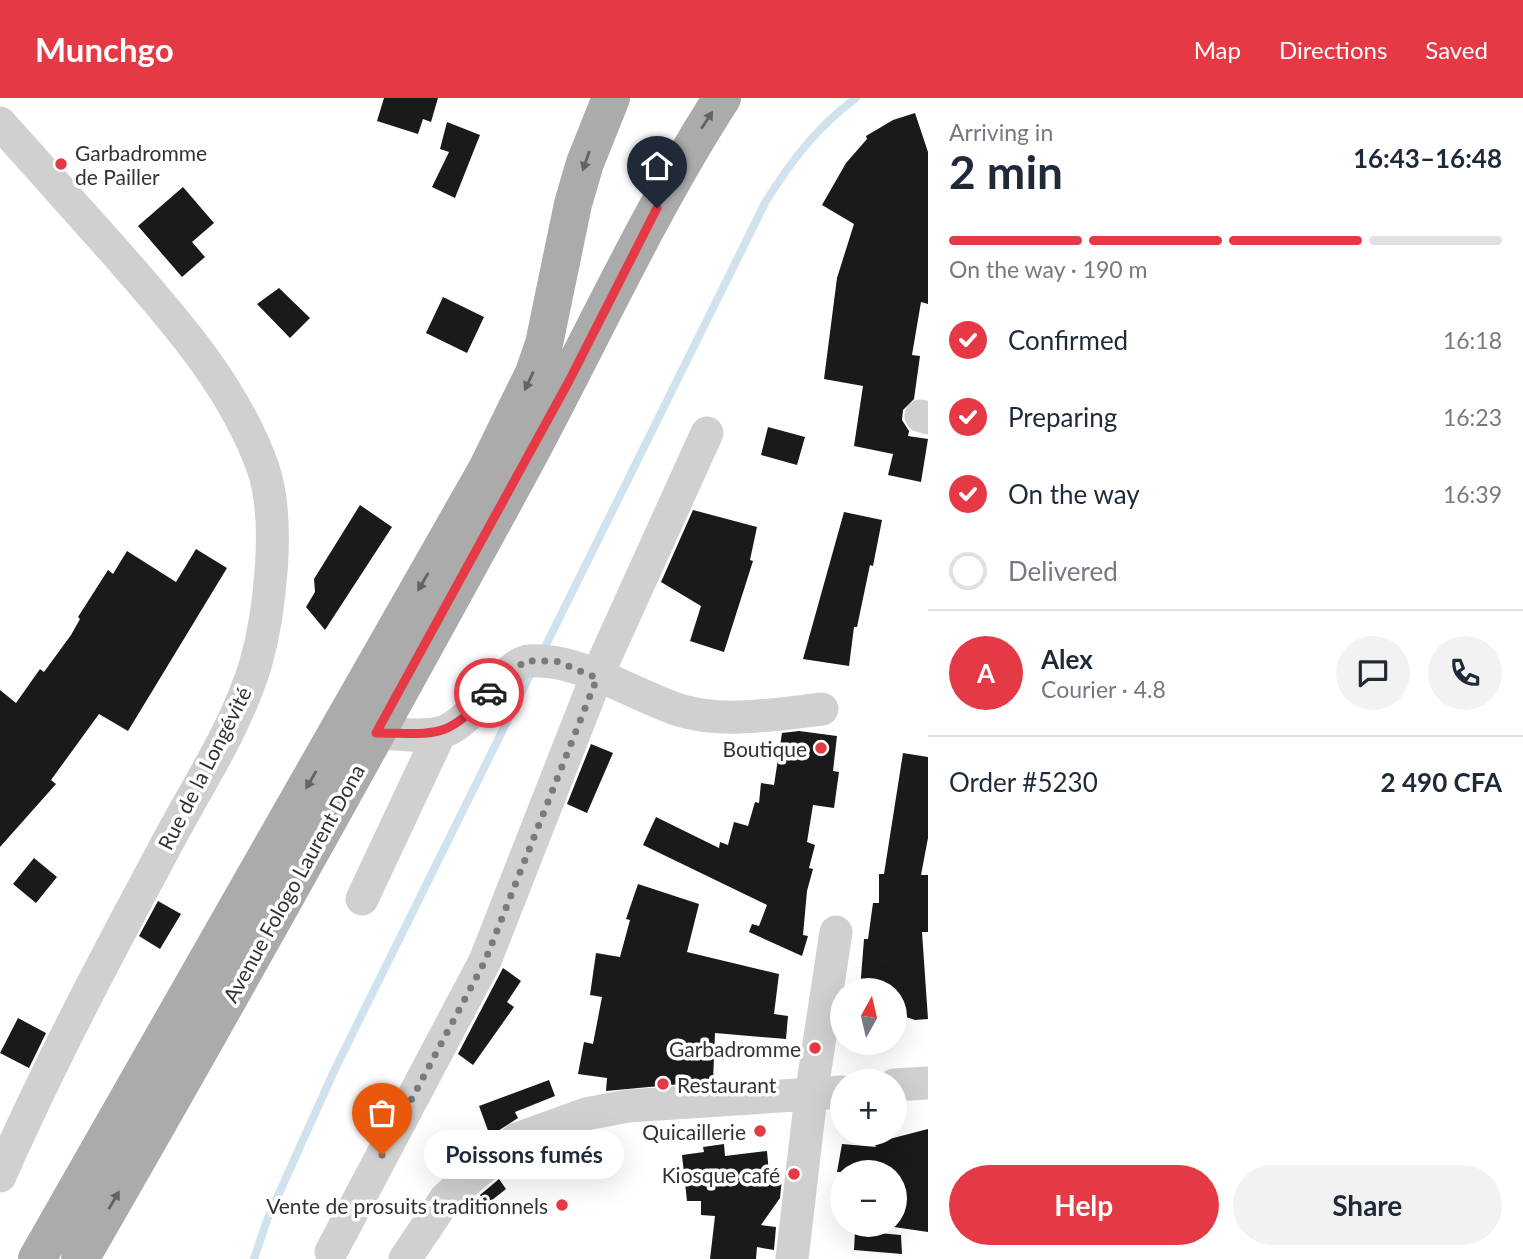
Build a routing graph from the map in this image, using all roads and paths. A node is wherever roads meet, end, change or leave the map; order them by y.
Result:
1 (12, 98) edge
2 (611, 98) edge
3 (722, 98) edge
4 (0, 116) edge
5 (0, 123) edge
6 (707, 433) dead end
7 (597, 678) junction
8 (822, 709) dead end
9 (376, 733) junction
10 (440, 733) junction
11 (362, 899) dead end
12 (836, 932) dead end
13 (928, 1083) edge
14 (907, 1084) edge
15 (826, 1094) edge
16 (0, 1176) edge
17 (331, 1252) dead end
18 (37, 1259) edge
19 (80, 1259) edge
20 (405, 1259) edge
21 (792, 1259) edge

1 - 4 street
2 -> 18 main road, Avenue Fologo Laurent Dona
9 -> 3 main road, Avenue Fologo Laurent Dona
5 - 16 street, Rue de la Longévité
6 - 7 street
7 - 8 street
7 - 10 street
7 - 17 street
9 - 10 street
19 -> 9 main road, Avenue Fologo Laurent Dona
10 - 11 street
12 - 15 street
13 - 14 street
15 - 20 street
15 - 21 street

